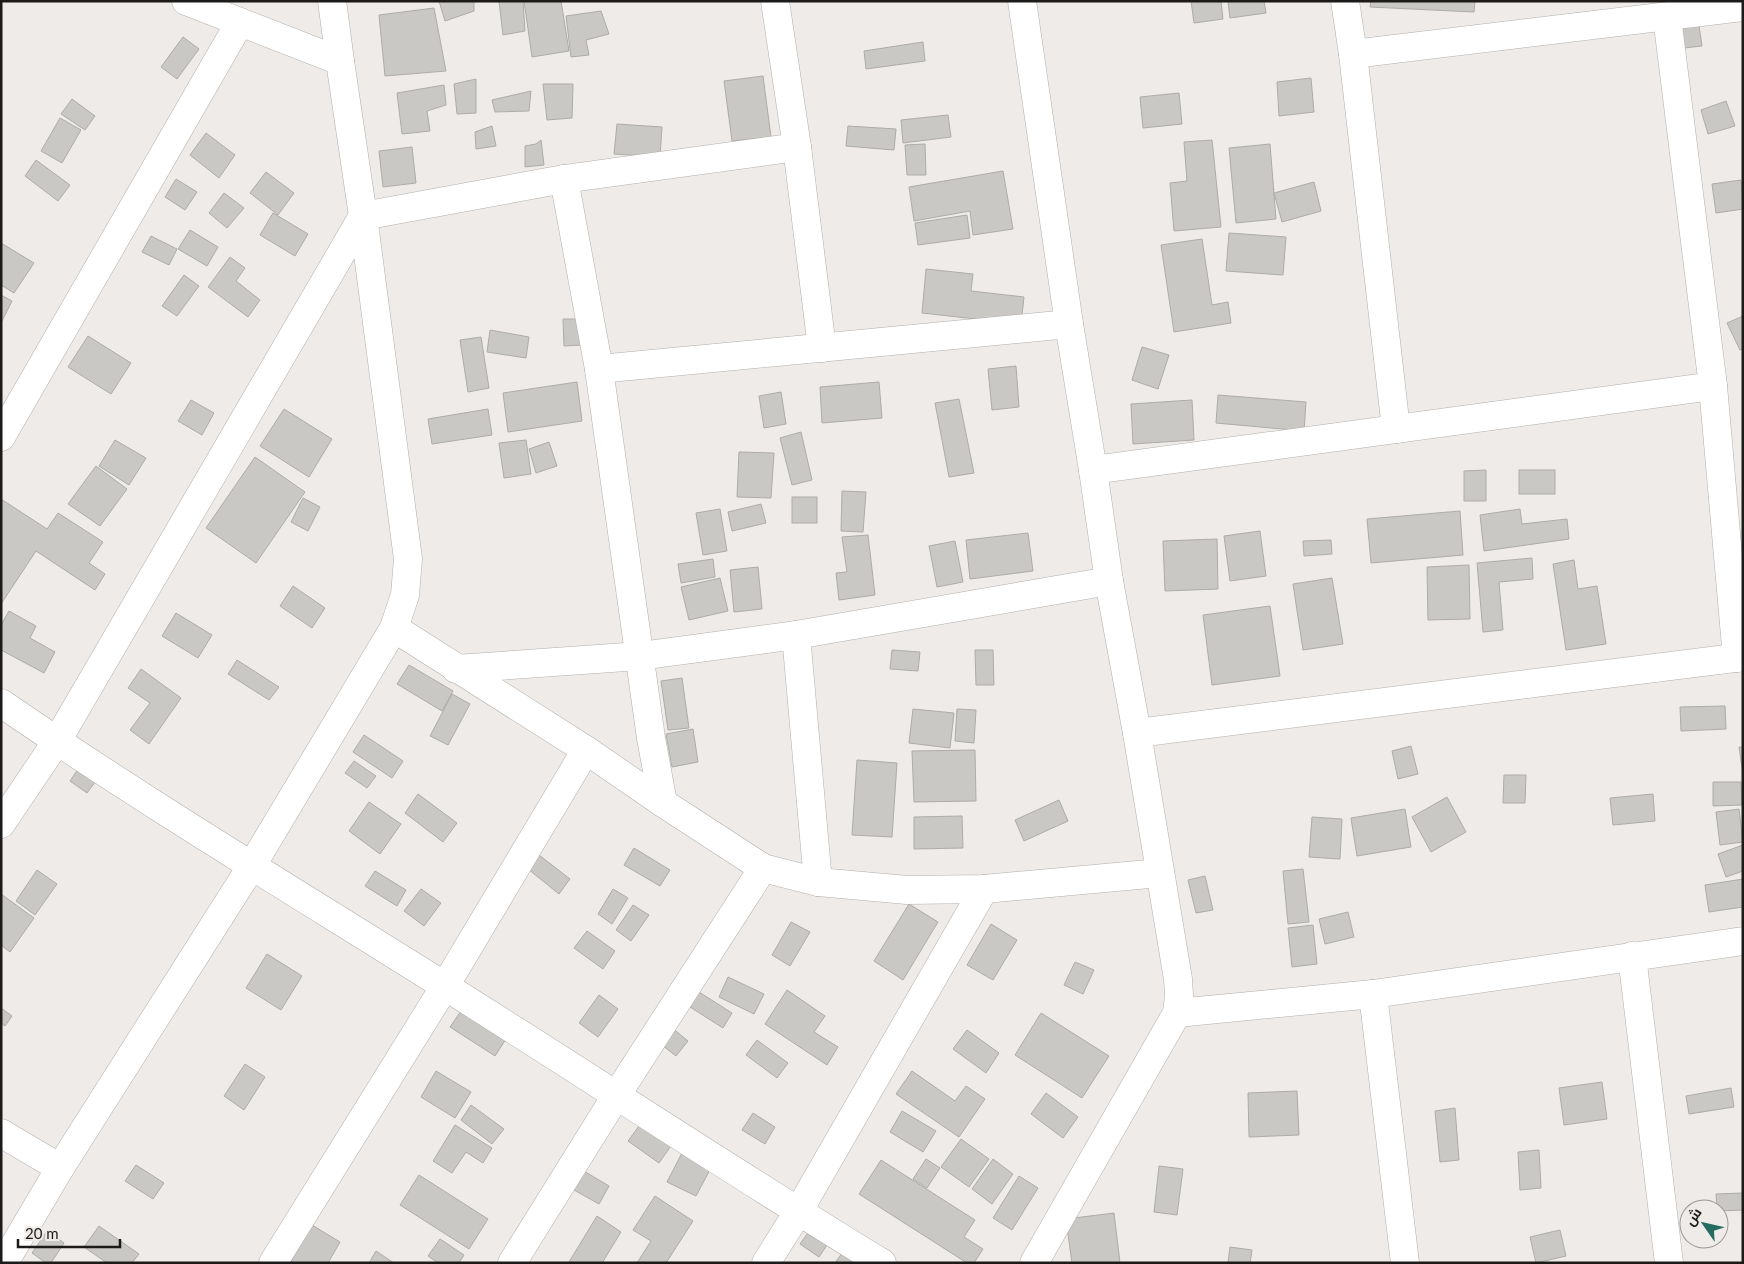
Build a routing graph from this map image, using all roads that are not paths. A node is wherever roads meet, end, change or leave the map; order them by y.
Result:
1 (186, 1) edge
2 (332, 1) edge
3 (775, 1) edge
4 (1022, 1) edge
5 (1345, 1) edge
6 (1743, 6) edge
7 (1667, 17) junction
8 (240, 22) junction
9 (1353, 54) junction
10 (340, 61) junction
11 (797, 147) junction
12 (564, 179) junction
13 (363, 216) junction
14 (1069, 324) junction
15 (822, 348) junction
16 (598, 369) junction
17 (1713, 386) junction
18 (1396, 429) junction
19 (1, 437) edge
20 (1093, 470) junction
21 (1108, 581) junction
22 (394, 628) junction
23 (796, 635) junction
24 (640, 656) junction
25 (1740, 657) edge
26 (456, 668) junction
27 (1, 702) edge
28 (1137, 733) junction
29 (57, 741) junction
30 (586, 750) junction
31 (663, 803) junction
32 (1, 824) edge
33 (251, 867) junction
34 (763, 868) junction
35 (1160, 873) junction
36 (818, 882) junction
37 (984, 889) junction
38 (1743, 941) edge
39 (1632, 956) junction
40 (445, 986) junction
41 (1373, 994) junction
42 (1177, 1013) junction
43 (616, 1096) junction
44 (1, 1133) edge
45 (60, 1168) junction
46 (798, 1212) junction
47 (4, 1263) edge
48 (273, 1263) edge
49 (512, 1263) edge
50 (766, 1263) edge
51 (882, 1263) edge
52 (1034, 1263) edge
53 (1405, 1263) edge
54 (1669, 1263) edge

1 - 8 street
2 - 10 street
3 - 11 street
4 - 14 street
5 - 9 street
6 - 7 street
7 - 9 street
7 - 17 street
8 - 10 street
8 - 19 street
9 - 18 street
10 - 13 street
11 - 12 street
11 - 15 street
12 - 13 street
12 - 16 street
13 - 22 street
13 - 29 street
14 - 15 street
14 - 20 street
15 - 16 street
16 - 24 street
17 - 18 street
17 - 25 street
18 - 20 street
20 - 21 street
21 - 23 street
21 - 28 street
22 - 26 street
22 - 33 street
23 - 24 street
23 - 36 street
24 - 26 street
24 - 31 street
25 - 28 street
26 - 30 street
27 - 29 street
28 - 35 street
29 - 32 street
29 - 33 street
30 - 31 street
30 - 40 street
31 - 34 street
33 - 40 street
33 - 45 street
34 - 36 street
34 - 43 street
35 - 37 street
35 - 42 street
36 - 37 street
37 - 46 street
38 - 39 street
39 - 41 street
39 - 54 street
40 - 43 street
40 - 48 street
41 - 42 street
41 - 53 street
42 - 52 street
43 - 46 street
43 - 49 street
44 - 45 street
45 - 47 street
46 - 50 street
46 - 51 street

